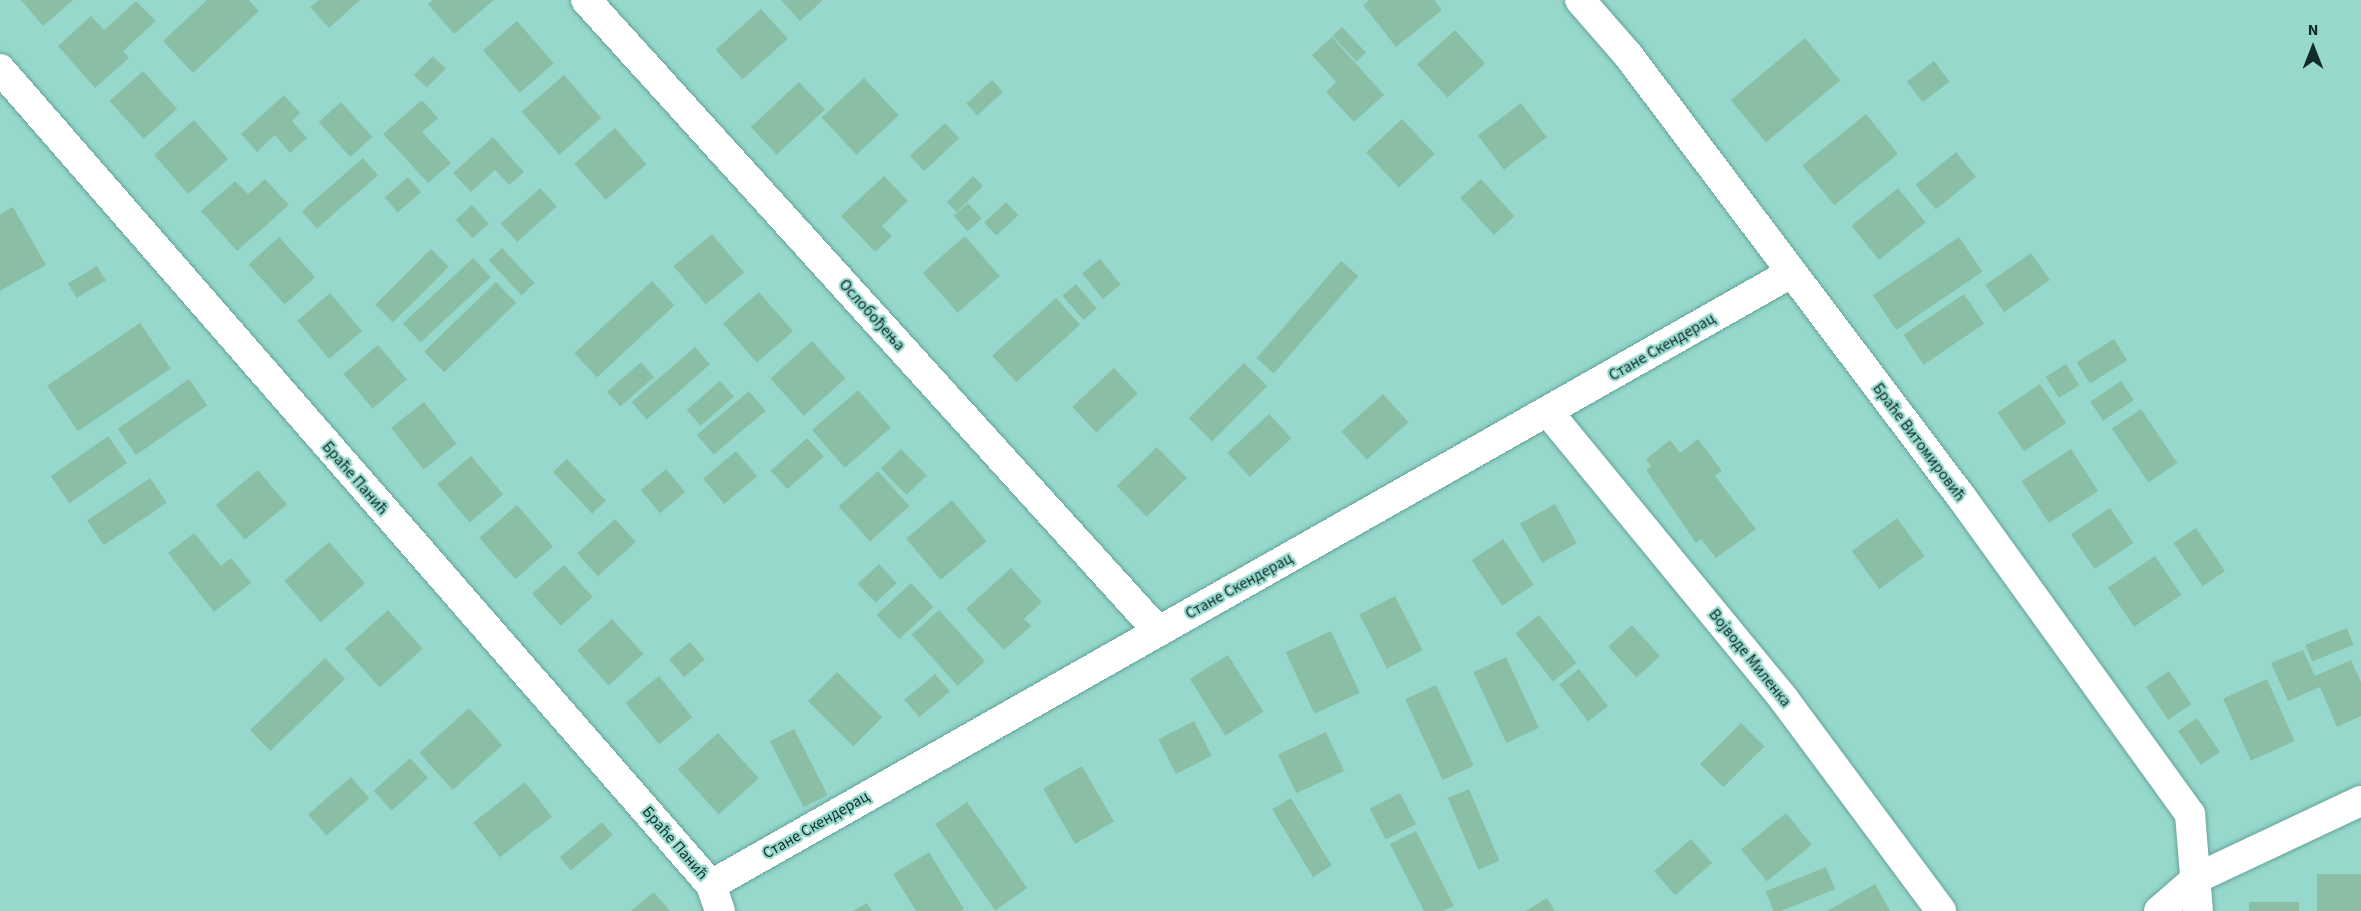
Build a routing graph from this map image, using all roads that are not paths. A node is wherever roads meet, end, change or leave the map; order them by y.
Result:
1 (586, 0) edge
2 (1580, 0) edge
3 (0, 69) edge
4 (1791, 273) junction
5 (1549, 413) junction
6 (1158, 631) junction
7 (2361, 801) edge
8 (2197, 878) junction
9 (716, 898) edge
10 (1941, 911) edge
11 (2159, 911) edge
12 (2198, 911) edge

1 - 6 street, Ослобођења
2 - 4 street, Браће Витомировић
3 - 9 street, Браће Панић
4 - 5 street, Стане Скендерац
4 - 8 street, Браће Витомировић
5 - 6 street, Стане Скендерац
5 - 10 street, Војводе Миленка
6 - 9 street, Стане Скендерац
7 - 8 street
8 - 11 street
8 - 12 street, Браће Витомировић

